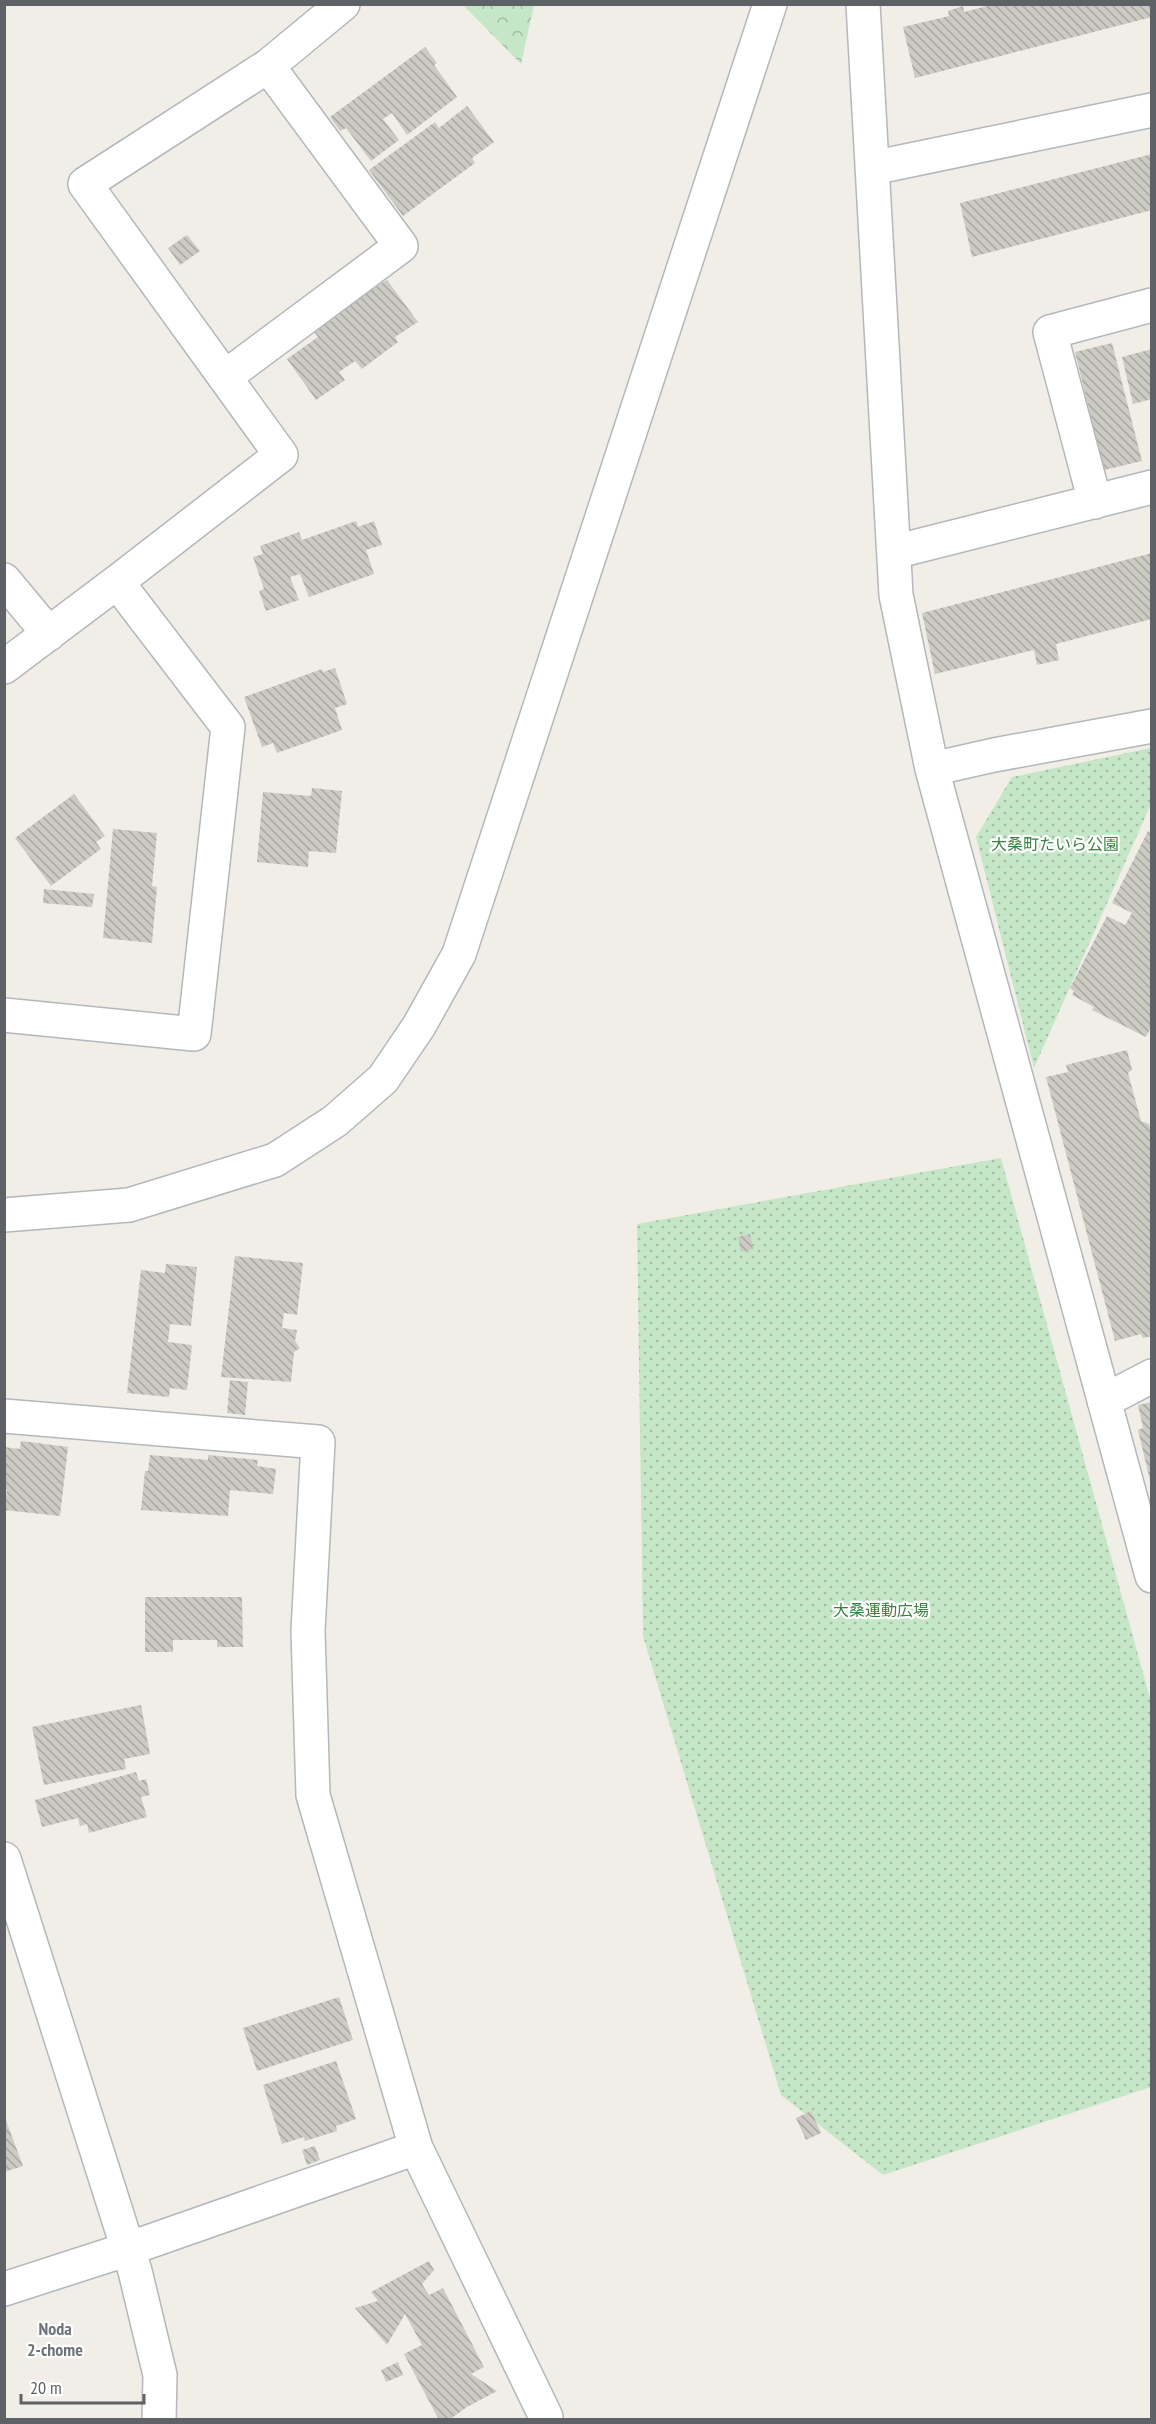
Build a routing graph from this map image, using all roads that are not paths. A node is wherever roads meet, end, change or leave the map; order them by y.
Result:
1 (343, 4) edge
2 (770, 4) edge
3 (863, 4) edge
4 (268, 66) junction
5 (1152, 110) edge
6 (872, 168) junction
7 (1152, 305) edge
8 (225, 377) junction
9 (1152, 487) edge
10 (1095, 502) junction
11 (894, 552) junction
12 (4, 580) edge
13 (117, 582) junction
14 (49, 634) junction
15 (4, 667) edge
16 (1152, 726) edge
17 (932, 769) junction
18 (4, 1015) edge
19 (4, 1215) edge
20 (1152, 1376) edge
21 (1104, 1401) junction
22 (4, 1416) edge
23 (1152, 1576) edge
24 (4, 1859) edge
25 (416, 2148) junction
26 (128, 2249) junction
27 (4, 2289) edge
28 (546, 2419) edge
29 (159, 2420) edge

1 - 4 street
2 - 19 street
3 - 6 street
4 - 8 street
4 - 8 street
5 - 6 street
6 - 11 street
7 - 10 street
8 - 13 street
9 - 10 street
10 - 11 street
11 - 17 street
12 - 14 street
13 - 14 street
13 - 18 street
14 - 15 street
16 - 17 street
17 - 21 street
20 - 21 street
21 - 23 street
22 - 25 street
24 - 26 street
25 - 26 street
25 - 28 street
26 - 27 street
26 - 29 street

